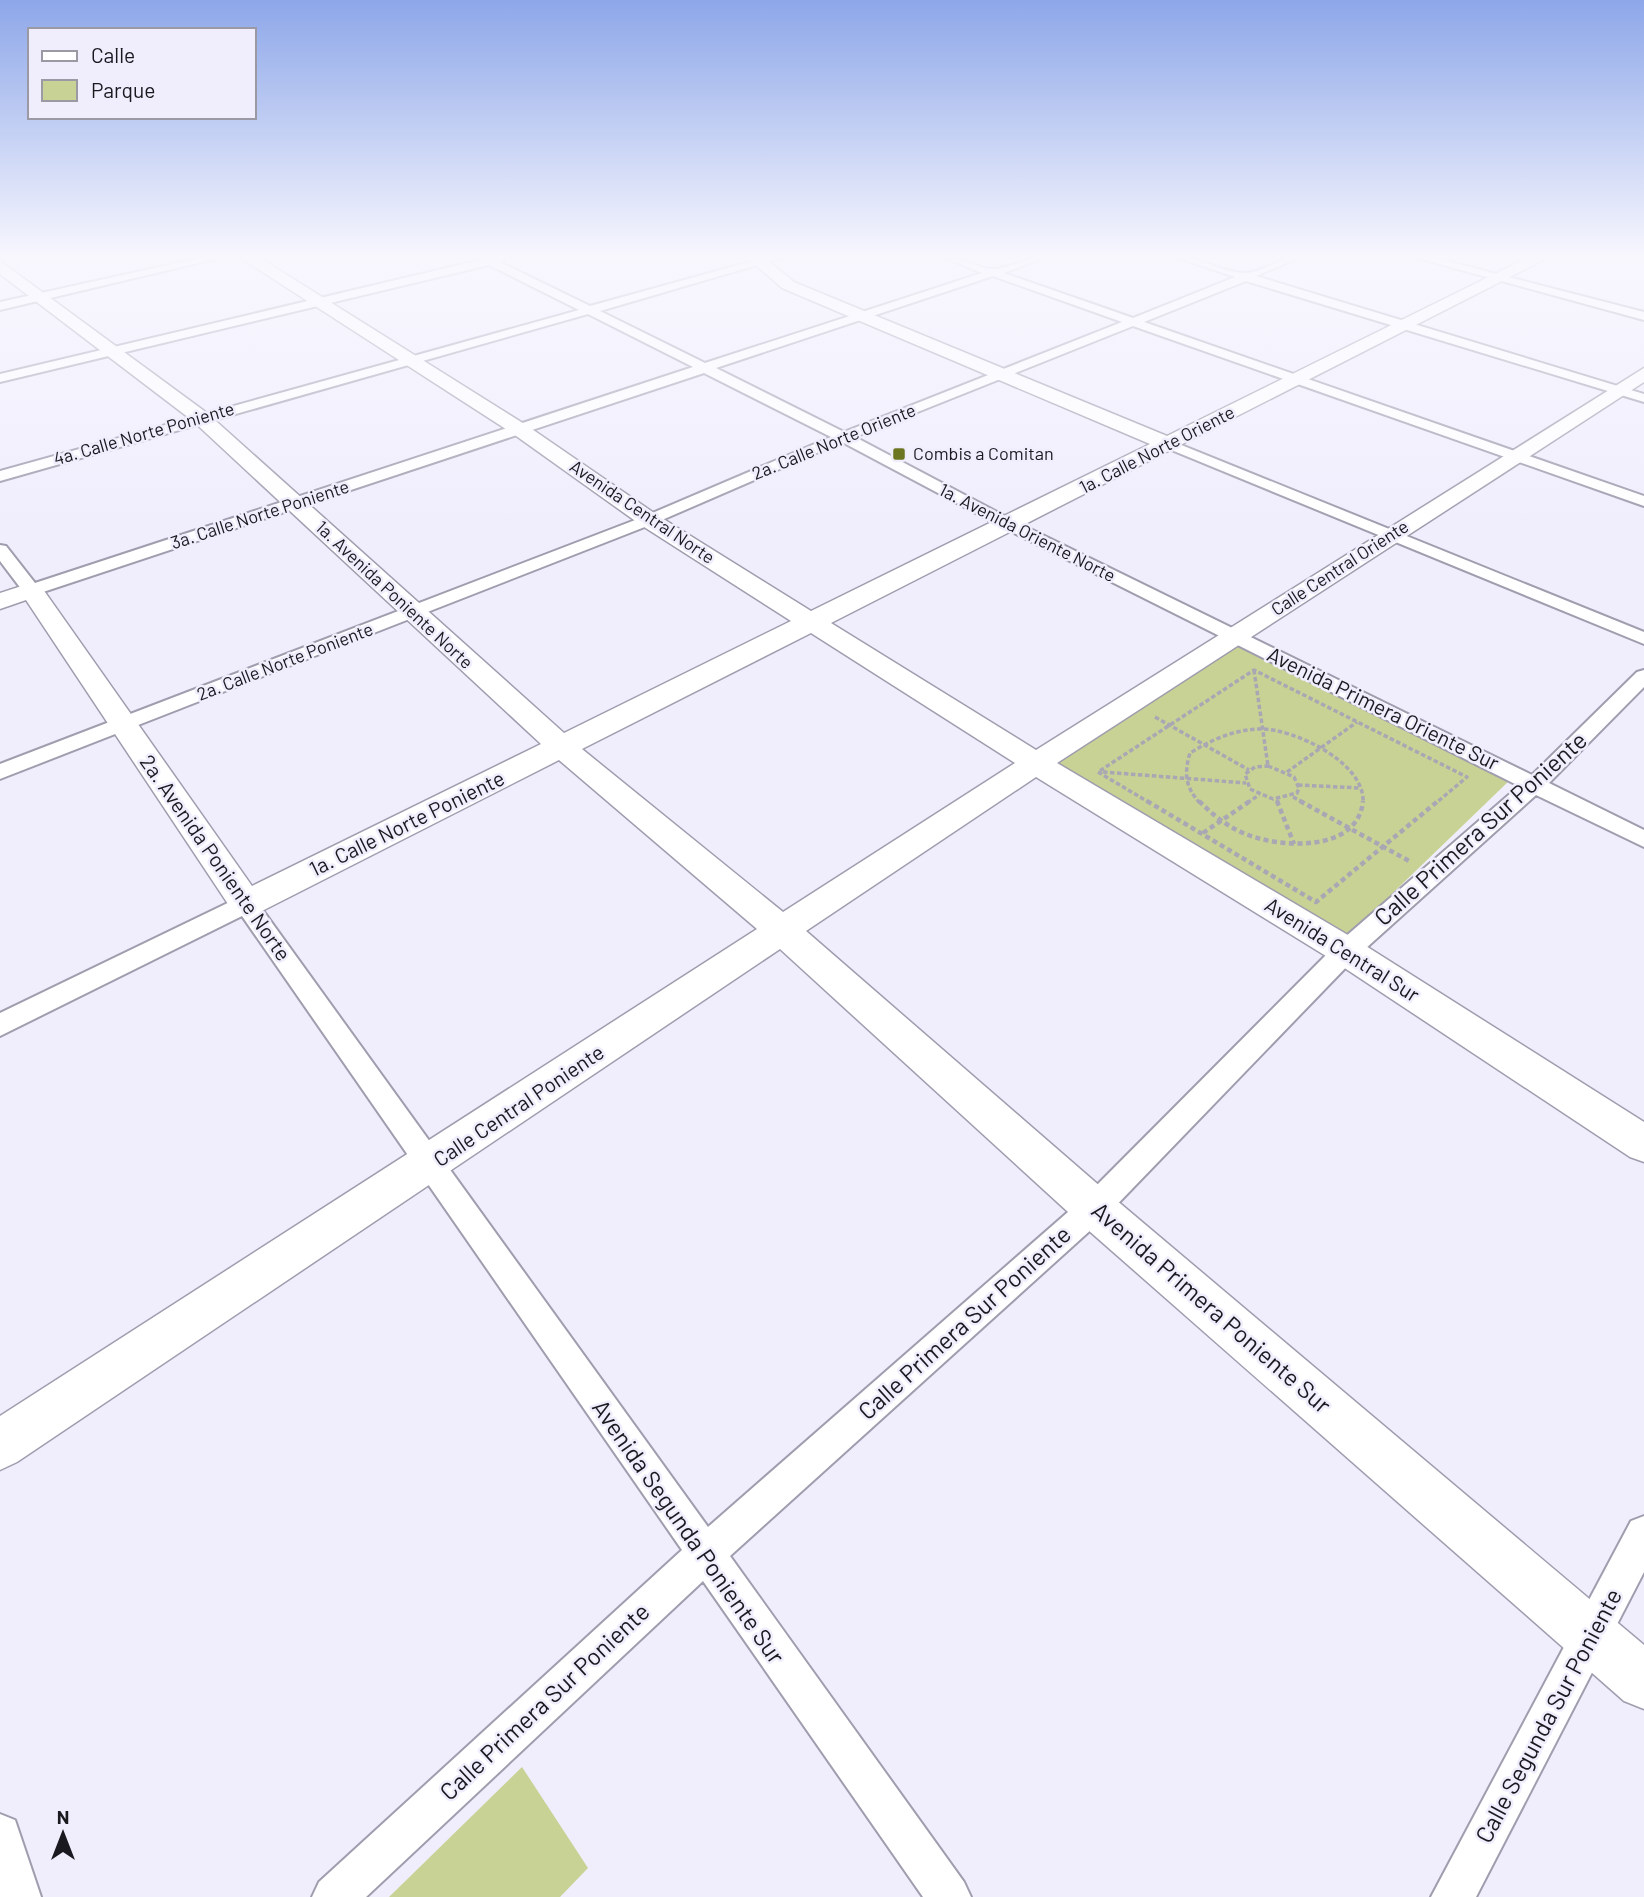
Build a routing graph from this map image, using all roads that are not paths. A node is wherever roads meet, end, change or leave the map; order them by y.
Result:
1 (106, 347) edge
2 (131, 347) edge
3 (387, 347) edge
4 (462, 347) edge
5 (659, 347) edge
6 (773, 347) edge
7 (930, 347) edge
8 (1070, 347) edge
9 (1207, 347) edge
10 (1363, 347) edge
11 (1477, 347) edge
12 (112, 351) junction
13 (410, 361) junction
14 (704, 369) junction
15 (1644, 374) edge
16 (1000, 375) junction
17 (0, 378) edge
18 (1299, 378) junction
19 (1619, 390) junction
20 (1644, 398) edge
21 (200, 417) junction
22 (519, 429) junction
23 (843, 437) junction
24 (1169, 444) junction
25 (1516, 456) junction
26 (0, 476) edge
27 (1644, 501) edge
28 (295, 503) junction
29 (649, 520) junction
30 (1008, 524) junction
31 (1391, 536) junction
32 (0, 550) edge
33 (31, 590) junction
34 (0, 601) edge
35 (413, 613) junction
36 (813, 622) junction
37 (1234, 636) junction
38 (1644, 639) edge
39 (1644, 676) edge
40 (122, 724) junction
41 (562, 747) junction
42 (1037, 763) junction
43 (0, 772) edge
44 (1535, 784) junction
45 (1644, 839) edge
46 (246, 904) junction
47 (783, 931) junction
48 (1346, 951) junction
49 (0, 1025) edge
50 (1644, 1144) edge
51 (431, 1164) junction
52 (1094, 1208) junction
53 (0, 1446) edge
54 (1644, 1534) edge
55 (704, 1555) junction
56 (1593, 1635) junction
57 (1644, 1681) edge
58 (0, 1835) edge
59 (19, 1897) edge
60 (334, 1897) edge
61 (948, 1897) edge
62 (1453, 1897) edge

1 - 12 street, 1a. Avenida Poniente Norte
2 - 12 street
3 - 13 street, Avenida Central Norte
4 - 13 street, 4a. Calle Norte Poniente
5 - 14 street, 1a. Avenida Oriente Norte
6 - 14 street, 3a. Calle Norte Poniente
7 - 16 street
8 - 16 street, 2a. Calle Norte Oriente
9 - 18 street
10 - 18 street, 1a. Calle Norte Oriente
11 - 19 street
12 - 17 street
12 - 21 street, 1a. Avenida Poniente Norte
13 - 21 street, 4a. Calle Norte Poniente
13 - 22 street, Avenida Central Norte
14 - 22 street, 3a. Calle Norte Poniente
14 - 23 street, 1a. Avenida Oriente Norte
15 - 19 street, Calle Central Oriente
16 - 23 street, 2a. Calle Norte Oriente
16 - 24 street
18 - 24 street, 1a. Calle Norte Oriente
18 - 25 street
19 - 20 street
19 - 25 street, Calle Central Oriente
21 - 26 street, 4a. Calle Norte Poniente
21 - 28 street, 1a. Avenida Poniente Norte
22 - 28 street, 3a. Calle Norte Poniente
22 - 29 street, Avenida Central Norte
23 - 29 street, 2a. Calle Norte Oriente
23 - 30 street, 1a. Avenida Oriente Norte
24 - 30 street, 1a. Calle Norte Oriente
24 - 31 street
25 - 27 street
25 - 31 street, Calle Central Oriente
28 - 33 street, 3a. Calle Norte Poniente
28 - 35 street, 1a. Avenida Poniente Norte
29 - 35 street, 2a. Calle Norte Poniente
29 - 36 street, Avenida Central Norte
30 - 36 street, 1a. Calle Norte Oriente
30 - 37 street, 1a. Avenida Oriente Norte
31 - 37 street, Calle Central Oriente
31 - 38 street
32 - 33 street, 2a. Avenida Poniente Norte
33 - 34 street, 3a. Calle Norte Poniente
33 - 40 street, 2a. Avenida Poniente Norte
35 - 40 street, 2a. Calle Norte Poniente
35 - 41 street, 1a. Avenida Poniente Norte
36 - 41 street, 1a. Calle Norte Poniente
36 - 42 street, Avenida Central Norte
37 - 42 street, Calle Central Oriente
37 - 44 street, Avenida Primera Oriente Sur
39 - 44 street, Calle Primera Sur Poniente
40 - 43 street, 2a. Calle Norte Poniente
40 - 46 street, 2a. Avenida Poniente Norte
41 - 46 street, 1a. Calle Norte Poniente
41 - 47 street, 1a. Avenida Poniente Norte
42 - 47 street, Calle Central Poniente
42 - 48 street, Avenida Central Sur
44 - 45 street, Avenida Primera Oriente Sur
44 - 48 street, Calle Primera Sur Poniente
46 - 49 street, 1a. Calle Norte Poniente
46 - 51 street, 2a. Avenida Poniente Norte
47 - 51 street, Calle Central Poniente
47 - 52 street, Avenida Primera Poniente Sur
48 - 50 street, Avenida Central Sur
48 - 52 street, Calle Primera Sur Poniente
51 - 53 street, Calle Central Poniente
51 - 55 street, Avenida Segunda Poniente Sur
52 - 55 street, Calle Primera Sur Poniente
52 - 56 street, Avenida Primera Poniente Sur
54 - 56 street, Calle Segunda Sur Poniente
55 - 60 street, Calle Primera Sur Poniente
55 - 61 street, Avenida Segunda Poniente Sur
56 - 57 street, Avenida Primera Poniente Sur
56 - 62 street, Calle Segunda Sur Poniente
58 - 59 street

